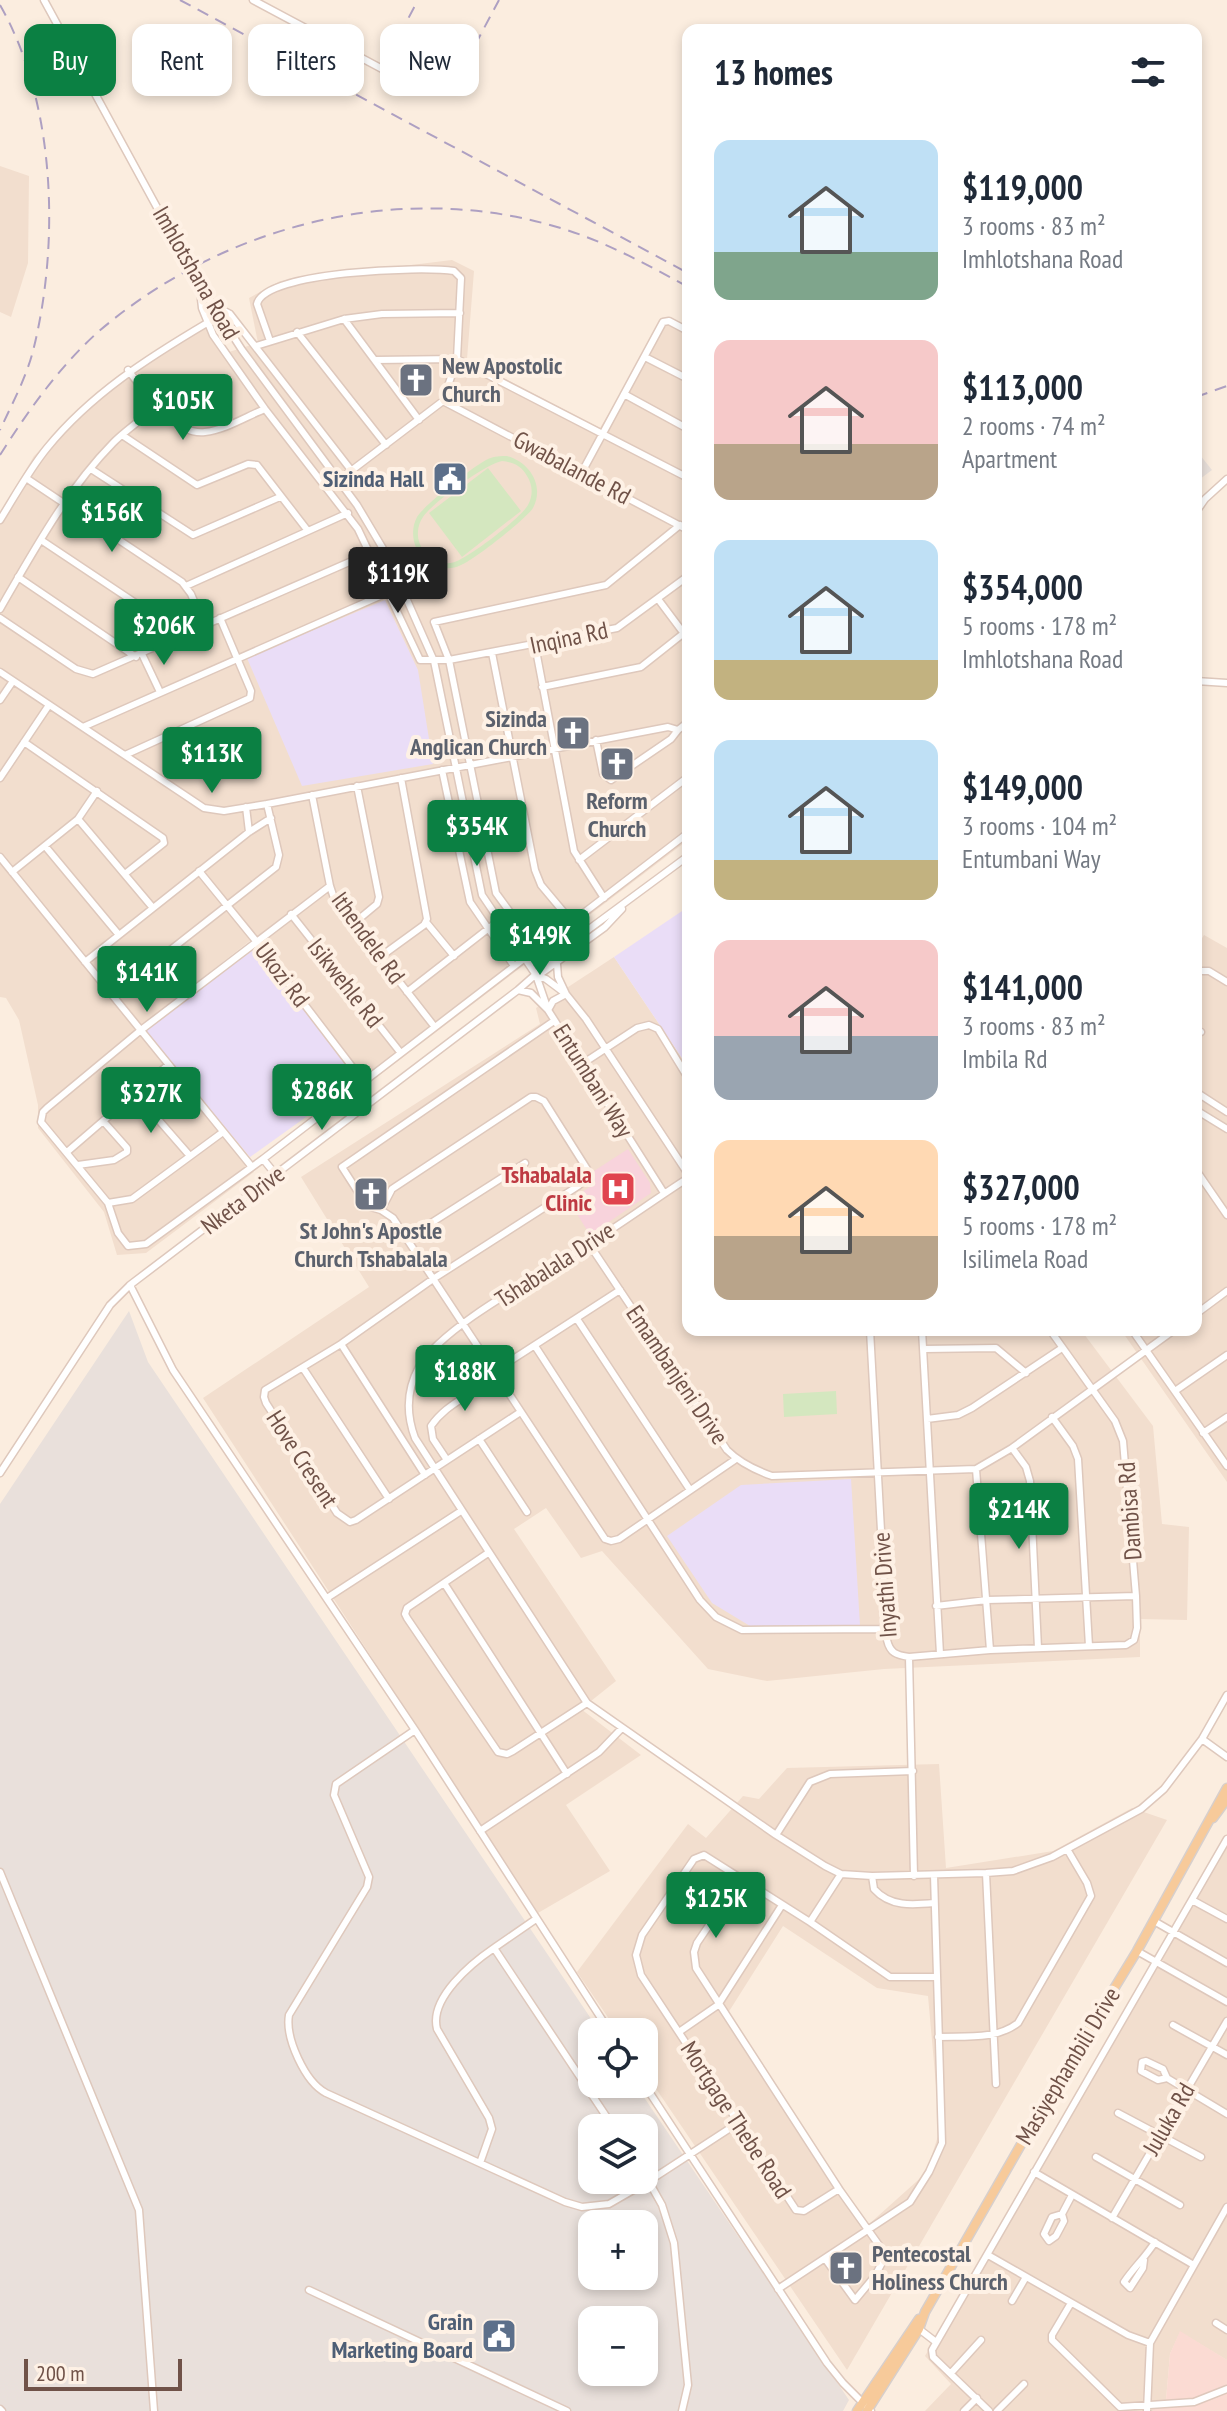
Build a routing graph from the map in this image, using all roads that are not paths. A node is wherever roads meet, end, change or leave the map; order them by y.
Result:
1 (44, 0) edge
2 (253, 0) edge
3 (380, 68) edge
4 (200, 286) junction
5 (211, 304) junction
6 (460, 313) junction
7 (344, 319) junction
8 (207, 323) junction
9 (682, 328) edge
10 (297, 332) junction
11 (270, 341) junction
12 (256, 346) junction
13 (645, 357) junction
14 (457, 359) junction
15 (375, 360) junction
16 (128, 370) junction
17 (682, 376) edge
18 (624, 394) junction
19 (443, 401) junction
20 (156, 408) junction
21 (265, 409) junction
22 (419, 420) junction
23 (682, 426) edge
24 (603, 433) junction
25 (122, 435) junction
26 (386, 445) junction
27 (91, 469) junction
28 (351, 470) junction
29 (582, 472) junction
30 (682, 475) edge
31 (26, 478) junction
32 (1227, 479) edge
33 (339, 480) junction
34 (280, 497) junction
35 (1202, 503) edge
36 (64, 505) junction
37 (348, 513) junction
38 (0, 520) edge
39 (680, 525) joint
40 (308, 531) junction
41 (41, 540) junction
42 (370, 553) junction
43 (18, 577) junction
44 (682, 581) edge
45 (186, 586) junction
46 (389, 592) junction
47 (658, 599) junction
48 (0, 609) edge
49 (0, 618) edge
50 (220, 618) junction
51 (204, 625) junction
52 (682, 631) edge
53 (682, 639) edge
54 (169, 641) junction
55 (535, 645) junction
56 (492, 653) junction
57 (139, 656) junction
58 (237, 658) junction
59 (449, 660) junction
60 (434, 661) junction
61 (0, 672) edge
62 (13, 681) junction
63 (1202, 681) edge
64 (1227, 683) edge
65 (542, 687) junction
66 (160, 692) junction
67 (0, 700) edge
68 (49, 705) junction
69 (83, 727) junction
70 (682, 727) edge
71 (678, 730) junction
72 (596, 740) junction
73 (24, 742) junction
74 (555, 748) junction
75 (125, 755) junction
76 (511, 757) junction
77 (470, 765) junction
78 (456, 767) junction
79 (442, 770) junction
80 (0, 778) edge
81 (401, 778) junction
82 (682, 782) edge
83 (357, 786) junction
84 (97, 791) junction
85 (312, 795) junction
86 (267, 804) junction
87 (246, 807) junction
88 (271, 818) junction
89 (78, 819) junction
90 (249, 832) junction
91 (682, 838) edge
92 (45, 846) junction
93 (0, 857) edge
94 (579, 860) junction
95 (682, 861) edge
96 (199, 871) junction
97 (12, 872) junction
98 (126, 873) junction
99 (330, 886) junction
100 (604, 898) junction
101 (227, 905) junction
102 (153, 908) junction
103 (291, 914) junction
104 (498, 921) junction
105 (426, 922) junction
106 (572, 922) junction
107 (353, 924) junction
108 (487, 930) junction
109 (119, 935) junction
110 (256, 941) junction
111 (537, 949) junction
112 (454, 956) junction
113 (380, 957) junction
114 (524, 959) junction
115 (555, 961) junction
116 (85, 962) junction
117 (514, 966) junction
118 (1202, 971) edge
119 (536, 975) junction
120 (1227, 982) edge
121 (518, 990) junction
122 (407, 992) junction
123 (566, 994) junction
124 (113, 995) junction
125 (548, 1010) junction
126 (554, 1021) junction
127 (434, 1026) junction
128 (141, 1030) junction
129 (606, 1048) junction
130 (400, 1052) junction
131 (582, 1064) junction
132 (168, 1065) junction
133 (682, 1069) edge
134 (363, 1081) junction
135 (136, 1094) junction
136 (1202, 1096) edge
137 (1227, 1112) edge
138 (1202, 1114) edge
139 (104, 1122) junction
140 (1227, 1129) edge
141 (223, 1132) junction
142 (67, 1152) junction
143 (190, 1156) junction
144 (263, 1159) junction
145 (525, 1163) dead end
146 (78, 1165) junction
147 (252, 1167) junction
148 (682, 1167) edge
149 (276, 1175) junction
150 (1202, 1179) edge
151 (682, 1180) edge
152 (664, 1193) junction
153 (108, 1203) junction
154 (381, 1210) junction
155 (1227, 1215) edge
156 (406, 1239) junction
157 (589, 1244) junction
158 (433, 1279) junction
159 (130, 1285) junction
160 (620, 1290) junction
161 (1227, 1291) edge
162 (1202, 1310) edge
163 (577, 1319) junction
164 (462, 1324) junction
165 (870, 1336) edge
166 (923, 1336) edge
167 (1054, 1336) edge
168 (1136, 1336) edge
169 (1166, 1336) edge
170 (341, 1344) junction
171 (535, 1346) junction
172 (1062, 1348) junction
173 (924, 1349) junction
174 (1146, 1351) junction
175 (1227, 1355) edge
176 (303, 1368) junction
177 (493, 1372) junction
178 (1026, 1373) junction
179 (1091, 1388) junction
180 (1175, 1391) junction
181 (519, 1413) junction
182 (1052, 1417) junction
183 (1227, 1417) edge
184 (927, 1419) junction
185 (1203, 1433) junction
186 (479, 1439) junction
187 (1012, 1448) junction
188 (736, 1459) junction
189 (447, 1460) junction
190 (1227, 1466) edge
191 (434, 1469) junction
192 (976, 1469) junction
193 (929, 1471) junction
194 (0, 1473) edge
195 (878, 1474) junction
196 (425, 1475) junction
197 (690, 1490) junction
198 (389, 1499) junction
199 (461, 1511) junction
200 (527, 1512) dead end
201 (649, 1519) junction
202 (488, 1553) junction
203 (444, 1583) junction
204 (1136, 1596) junction
205 (327, 1598) junction
206 (1085, 1598) junction
207 (1036, 1599) junction
208 (987, 1600) junction
209 (936, 1606) junction
210 (885, 1629) junction
211 (1089, 1646) junction
212 (1038, 1648) junction
213 (990, 1650) junction
214 (940, 1654) junction
215 (909, 1657) junction
216 (1227, 1695) edge
217 (587, 1703) junction
218 (621, 1729) junction
219 (415, 1730) junction
220 (542, 1732) junction
221 (1202, 1739) junction
222 (1227, 1757) edge
223 (913, 1771) junction
224 (567, 1774) junction
225 (1227, 1788) edge
226 (1227, 1799) edge
227 (1211, 1820) junction
228 (480, 1831) junction
229 (776, 1835) junction
230 (1227, 1839) edge
231 (1067, 1849) junction
232 (0, 1872) edge
233 (986, 1873) junction
234 (841, 1874) junction
235 (934, 1875) junction
236 (872, 1876) junction
237 (914, 1876) junction
238 (741, 1878) junction
239 (1192, 1900) junction
240 (934, 1903) junction
241 (782, 1905) junction
242 (1226, 1916) edge
243 (536, 1919) junction
244 (1154, 1921) junction
245 (810, 1922) junction
246 (1174, 1933) junction
247 (494, 1948) junction
248 (1137, 1951) junction
249 (1157, 1962) junction
250 (1227, 1963) edge
251 (936, 1977) junction
252 (1227, 2002) edge
253 (718, 2005) junction
254 (601, 2018) edge
255 (1227, 2021) edge
256 (1173, 2025) dead end
257 (679, 2032) junction
258 (993, 2035) junction
259 (938, 2037) junction
260 (1212, 2047) junction
261 (1227, 2055) edge
262 (1167, 2078) dead end
263 (996, 2084) dead end
264 (1187, 2090) junction
265 (653, 2098) edge
266 (1118, 2113) dead end
267 (605, 2114) edge
268 (1227, 2114) edge
269 (738, 2123) junction
270 (1161, 2134) junction
271 (690, 2154) junction
272 (1096, 2157) dead end
273 (1201, 2157) dead end
274 (480, 2163) junction
275 (1034, 2172) junction
276 (658, 2175) edge
277 (1134, 2179) junction
278 (839, 2189) junction
279 (626, 2194) edge
280 (655, 2194) edge
281 (1072, 2195) junction
282 (1180, 2205) dead end
283 (1227, 2207) edge
284 (1062, 2214) dead end
285 (1112, 2218) junction
286 (868, 2231) junction
287 (1155, 2242) junction
288 (988, 2255) junction
289 (826, 2260) junction
290 (1144, 2260) dead end
291 (1192, 2264) junction
292 (1026, 2277) junction
293 (778, 2289) junction
294 (309, 2290) dead end
295 (1012, 2301) dead end
296 (1071, 2303) junction
297 (925, 2312) junction
298 (1216, 2323) dead end
299 (919, 2329) junction
300 (1227, 2330) edge
301 (981, 2340) dead end
302 (936, 2342) junction
303 (1150, 2343) junction
304 (951, 2373) junction
305 (1024, 2384) dead end
306 (1227, 2389) edge
307 (977, 2398) junction
308 (865, 2409) edge
309 (1146, 2409) edge
310 (154, 2411) edge
311 (567, 2411) edge
312 (682, 2411) edge
313 (964, 2411) edge
314 (989, 2411) edge
315 (997, 2411) edge

1 - 4 street, Imhlotshana Road, bridge
2 - 3 street
4 - 5 street, Imhlotshana Road
4 - 8 street
5 - 12 street
5 - 33 street, Imhlotshana Road
6 - 7 street
6 - 11 street
6 - 14 street
7 - 10 street
7 - 15 street
8 - 16 street
8 - 21 street
9 - 13 street
10 - 11 street
10 - 26 street
11 - 12 street
12 - 28 street
13 - 17 street
13 - 18 street
14 - 15 street
14 - 19 street
14 - 24 street
15 - 22 street
16 - 20 street
16 - 31 street
18 - 23 street
18 - 24 street
19 - 22 street
19 - 29 street, Gwabalande Rd
20 - 21 street
20 - 25 street
21 - 37 street
22 - 26 street
24 - 29 street
24 - 30 street
25 - 27 street
25 - 34 street
26 - 28 street
27 - 34 street
27 - 36 street
28 - 33 street
29 - 39 street, Gwabalande Rd
31 - 36 street
31 - 38 street
32 - 35 street
33 - 60 street, Imhlotshana Road
34 - 40 street
36 - 41 street
36 - 45 street
37 - 40 street
37 - 42 street
39 - 59 street
40 - 45 street
41 - 43 street
41 - 54 street
42 - 46 street
42 - 50 street
43 - 48 street
43 - 57 street
44 - 47 street, Inqina Rd
45 - 51 street
46 - 58 street
46 - 60 street
47 - 52 street
47 - 55 street, Inqina Rd
49 - 57 street
50 - 51 street
50 - 58 street
51 - 54 street
53 - 65 street
54 - 57 street
55 - 56 street, Inqina Rd
55 - 65 street
56 - 59 street, Inqina Rd
56 - 76 street
57 - 66 street
58 - 66 street
58 - 75 street
59 - 60 street, Inqina Rd
59 - 77 street
60 - 78 street, Imhlotshana Road
61 - 62 street
62 - 67 street
62 - 68 street
63 - 64 street
65 - 74 street
66 - 69 street
68 - 69 street
68 - 73 street
69 - 75 street
70 - 71 street
71 - 72 street
71 - 72 street
72 - 74 street
73 - 80 street
73 - 84 street
74 - 76 street
74 - 94 street
75 - 87 street
76 - 77 street
76 - 106 street
77 - 78 street
77 - 111 street
78 - 79 street
78 - 104 street, Imhlotshana Road
79 - 81 street
79 - 108 street
81 - 83 street
81 - 105 street
82 - 94 street
83 - 85 street
83 - 107 street
84 - 89 street
84 - 98 street
85 - 86 street
85 - 99 street, Ithendele Rd
86 - 87 street
86 - 88 street
87 - 90 street
88 - 90 street
88 - 101 street
89 - 92 street
89 - 98 street
90 - 96 street
91 - 100 street
92 - 97 street
92 - 109 street
93 - 97 street
94 - 100 street
95 - 115 street, Nketa Drive
96 - 101 street, Ukozi Rd
96 - 102 street
97 - 116 street
98 - 102 street
99 - 103 street
99 - 107 street, Ithendele Rd
100 - 106 street
101 - 110 street, Ukozi Rd
101 - 124 street
102 - 109 street
103 - 110 street
103 - 130 street, Isikwehle Rd
104 - 108 street
104 - 114 street, Imhlotshana Road
105 - 112 street
105 - 113 street
106 - 111 street
107 - 113 street, Ithendele Rd
108 - 112 street
108 - 117 street
109 - 116 street
110 - 128 street
110 - 134 street, Ukozi Rd
111 - 114 street
112 - 122 street
113 - 122 street, Ithendele Rd
114 - 115 street
114 - 117 street
114 - 119 street, Imhlotshana Road
115 - 119 street, Nketa Drive
115 - 123 street
116 - 124 street
117 - 127 street
118 - 120 street
119 - 121 street, Nketa Drive
119 - 123 street, Entumbani Way
119 - 125 street, Entumbani Way
121 - 125 street
121 - 149 street, Nketa Drive
122 - 127 street, Ithendele Rd
123 - 125 street
123 - 129 street, Entumbani Way
124 - 128 street
125 - 126 street, Entumbani Way
126 - 131 street, Entumbani Way
126 - 154 street
127 - 130 street
128 - 132 street
128 - 142 street
129 - 131 street
129 - 133 street
129 - 148 street, Entumbani Way
130 - 134 street
131 - 152 street, Entumbani Way
132 - 135 street
132 - 141 street
134 - 144 street
135 - 139 street
135 - 143 street
136 - 137 street
138 - 140 street
139 - 142 street
139 - 146 street
141 - 143 street
141 - 147 street
142 - 146 street
143 - 153 street
144 - 147 street
144 - 149 street
145 - 156 street
146 - 153 street
147 - 153 street
149 - 159 street, Nketa Drive
150 - 155 street
151 - 152 street, Tshabalala Drive
152 - 157 street, Tshabalala Drive
154 - 156 street
154 - 158 street, Hove Cresent
156 - 158 street
157 - 160 street, Emambanjeni Drive
157 - 164 street, Tshabalala Drive
158 - 164 street
158 - 170 street, Hove Cresent
159 - 194 street, Nketa Drive
159 - 205 street
160 - 163 street
160 - 188 street, Emambanjeni Drive
161 - 162 street
163 - 171 street
163 - 197 street
164 - 177 street
164 - 191 street, Tshabalala Drive
165 - 195 street, Inyathi Drive
166 - 173 street
167 - 172 street, Dambisa Rd
168 - 174 street
169 - 174 street, Emambanjeni Drive
170 - 176 street, Hove Cresent
170 - 196 street
171 - 177 street
171 - 201 street
172 - 178 street
172 - 179 street, Dambisa Rd
173 - 178 street
173 - 184 street
174 - 179 street, Emambanjeni Drive
174 - 180 street
175 - 180 street
176 - 198 street
176 - 198 street, Hove Cresent
177 - 181 street
177 - 189 street
178 - 184 street
179 - 182 street, Emambanjeni Drive
179 - 204 street, Dambisa Rd
180 - 185 street
181 - 186 street, Hove Cresent
181 - 201 street
182 - 187 street, Emambanjeni Drive
182 - 206 street
183 - 185 street
184 - 193 street
185 - 190 street
186 - 189 street, Hove Cresent
186 - 200 street
187 - 192 street, Emambanjeni Drive
187 - 207 street
188 - 195 street, Emambanjeni Drive
188 - 197 street
189 - 191 street, Hove Cresent
191 - 196 street, Hove Cresent
191 - 199 street, Tshabalala Drive
192 - 193 street, Emambanjeni Drive
192 - 208 street
193 - 195 street, Emambanjeni Drive
193 - 209 street
195 - 210 street, Inyathi Drive
196 - 198 street, Hove Cresent
197 - 201 street
199 - 202 street, Tshabalala Drive
199 - 205 street
201 - 210 street
202 - 203 street
202 - 217 street, Tshabalala Drive
203 - 220 street
203 - 220 street
204 - 206 street
204 - 211 street, Dambisa Rd
205 - 219 street
206 - 207 street
206 - 211 street
207 - 208 street
207 - 212 street
208 - 209 street
208 - 213 street
209 - 214 street
210 - 215 street, Inyathi Drive
211 - 212 street
212 - 213 street
213 - 214 street
214 - 215 street
215 - 223 street, Inyathi Drive
216 - 221 street
217 - 218 street, Tshabalala Drive
217 - 220 street
218 - 224 street
218 - 229 street, Tshabalala Drive
219 - 228 street
219 - 274 street
220 - 224 street
221 - 222 street
221 - 231 street
223 - 229 street
223 - 237 street, Inyathi Drive
224 - 228 street
225 - 227 main road, Masiyephambili Drive
226 - 227 main road, Masiyephambili Drive
227 - 244 main road, Masiyephambili Drive
228 - 243 street
229 - 234 street, Tshabalala Drive
230 - 239 street
231 - 233 street
231 - 258 street
232 - 310 street
233 - 235 street
233 - 258 street
234 - 236 street
234 - 245 street
235 - 237 street
235 - 240 street
236 - 237 street
236 - 240 street
238 - 241 street, Mortgage Thebe Road
238 - 253 street
238 - 257 street, Mortgage Thebe Road
239 - 242 street
239 - 246 street
240 - 251 street
241 - 245 street, Mortgage Thebe Road
241 - 253 street
243 - 247 street
243 - 254 street
244 - 246 street
244 - 248 main road, Masiyephambili Drive
245 - 251 street, Mortgage Thebe Road
246 - 249 street
246 - 250 street
247 - 267 street
247 - 274 street
248 - 249 street
248 - 297 main road, Masiyephambili Drive
249 - 252 street
249 - 275 street
251 - 259 street
253 - 257 street
253 - 278 street
255 - 260 street, Juluka Rd
256 - 260 street
257 - 269 street, Mortgage Thebe Road
258 - 259 street
258 - 263 street
259 - 286 street
260 - 261 street
260 - 264 street, Juluka Rd
262 - 264 street
264 - 268 street
264 - 270 street, Juluka Rd
265 - 271 street
266 - 270 street
269 - 271 street
269 - 278 street, Mortgage Thebe Road
270 - 273 street
270 - 277 street, Juluka Rd
271 - 276 street
271 - 293 street
272 - 277 street
274 - 279 street
275 - 281 street
275 - 288 street
277 - 282 street
277 - 285 street, Juluka Rd
278 - 286 street
280 - 312 street
281 - 284 street
281 - 285 street
283 - 291 street
285 - 287 street
286 - 289 street
286 - 289 street
287 - 290 street
287 - 291 street
288 - 292 street
288 - 302 street
289 - 293 street
291 - 303 street
292 - 295 street
292 - 296 street
293 - 308 street
294 - 311 street
296 - 303 street
296 - 309 street
297 - 299 main road, Masiyephambili Drive
297 - 308 main road, Masiyephambili Drive
298 - 300 street
299 - 302 street
299 - 308 main road, Masiyephambili Drive
301 - 304 street
302 - 304 street
303 - 309 street
304 - 307 street
305 - 315 street
306 - 309 street
307 - 313 street
307 - 314 street

